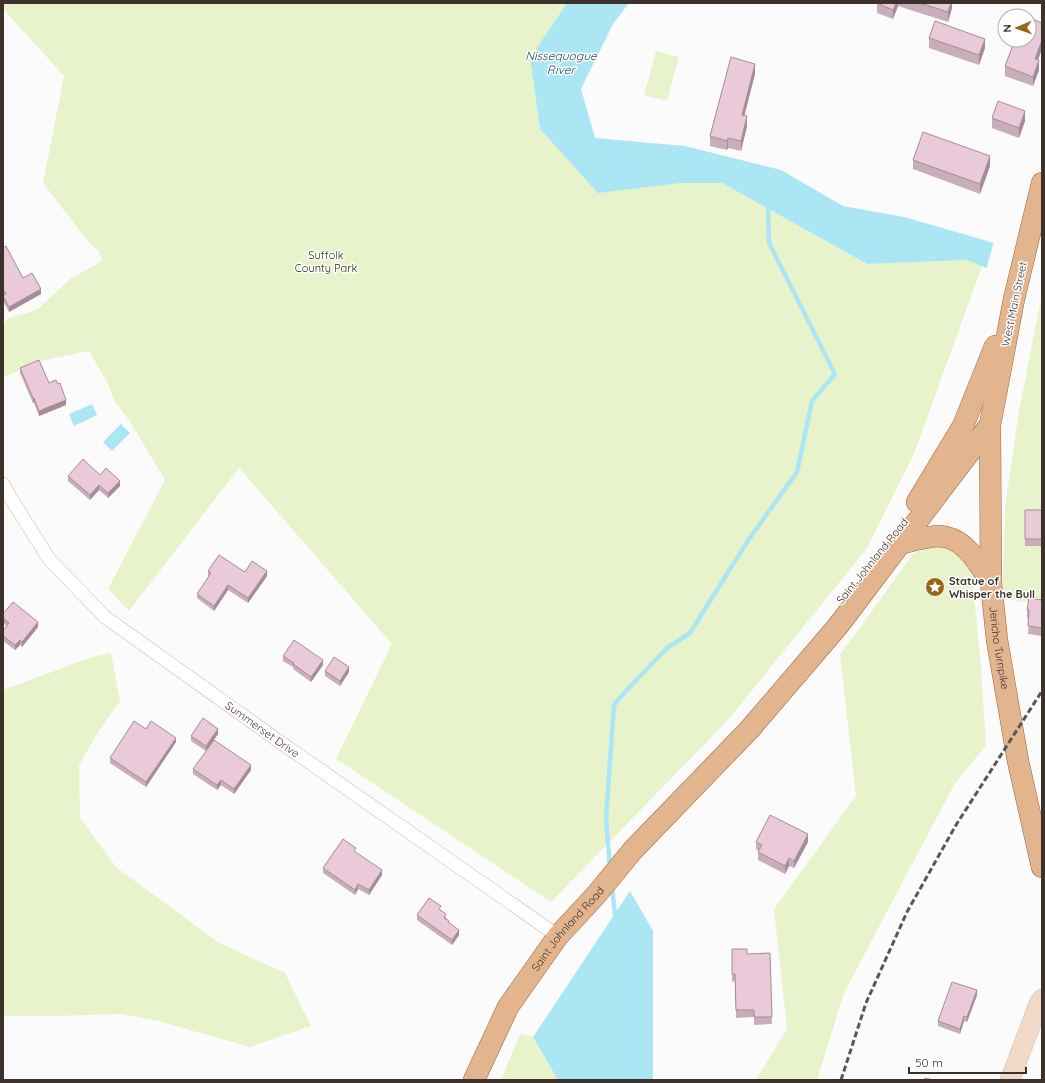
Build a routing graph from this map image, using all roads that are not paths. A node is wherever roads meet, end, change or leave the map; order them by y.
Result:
1 (1042, 183) edge
2 (1014, 299) junction
3 (990, 425) junction
4 (959, 466) junction
5 (934, 474) junction
6 (3, 484) edge
7 (991, 492) junction
8 (900, 544) junction
9 (991, 583) junction
10 (686, 795) junction
11 (1042, 867) edge
12 (558, 936) junction
13 (1042, 999) edge
14 (474, 1080) edge
15 (1010, 1080) edge

1 - 2 main road, West Main Street
2 - 3 main road, West Main Street
2 - 5 main road, Saint Johnland Road
3 - 4 main road, Saint Johnland Road
3 - 7 main road, Jericho Turnpike
4 - 5 main road
4 - 7 main road
4 - 8 main road, Saint Johnland Road
5 - 10 main road, Saint Johnland Road
6 - 12 street, Summerset Drive
7 - 9 main road, Jericho Turnpike
8 - 9 main road
8 - 10 main road, Saint Johnland Road
9 - 11 main road, Jericho Turnpike
10 - 12 main road, Saint Johnland Road
12 - 14 main road, Saint Johnland Road
13 - 15 main road

